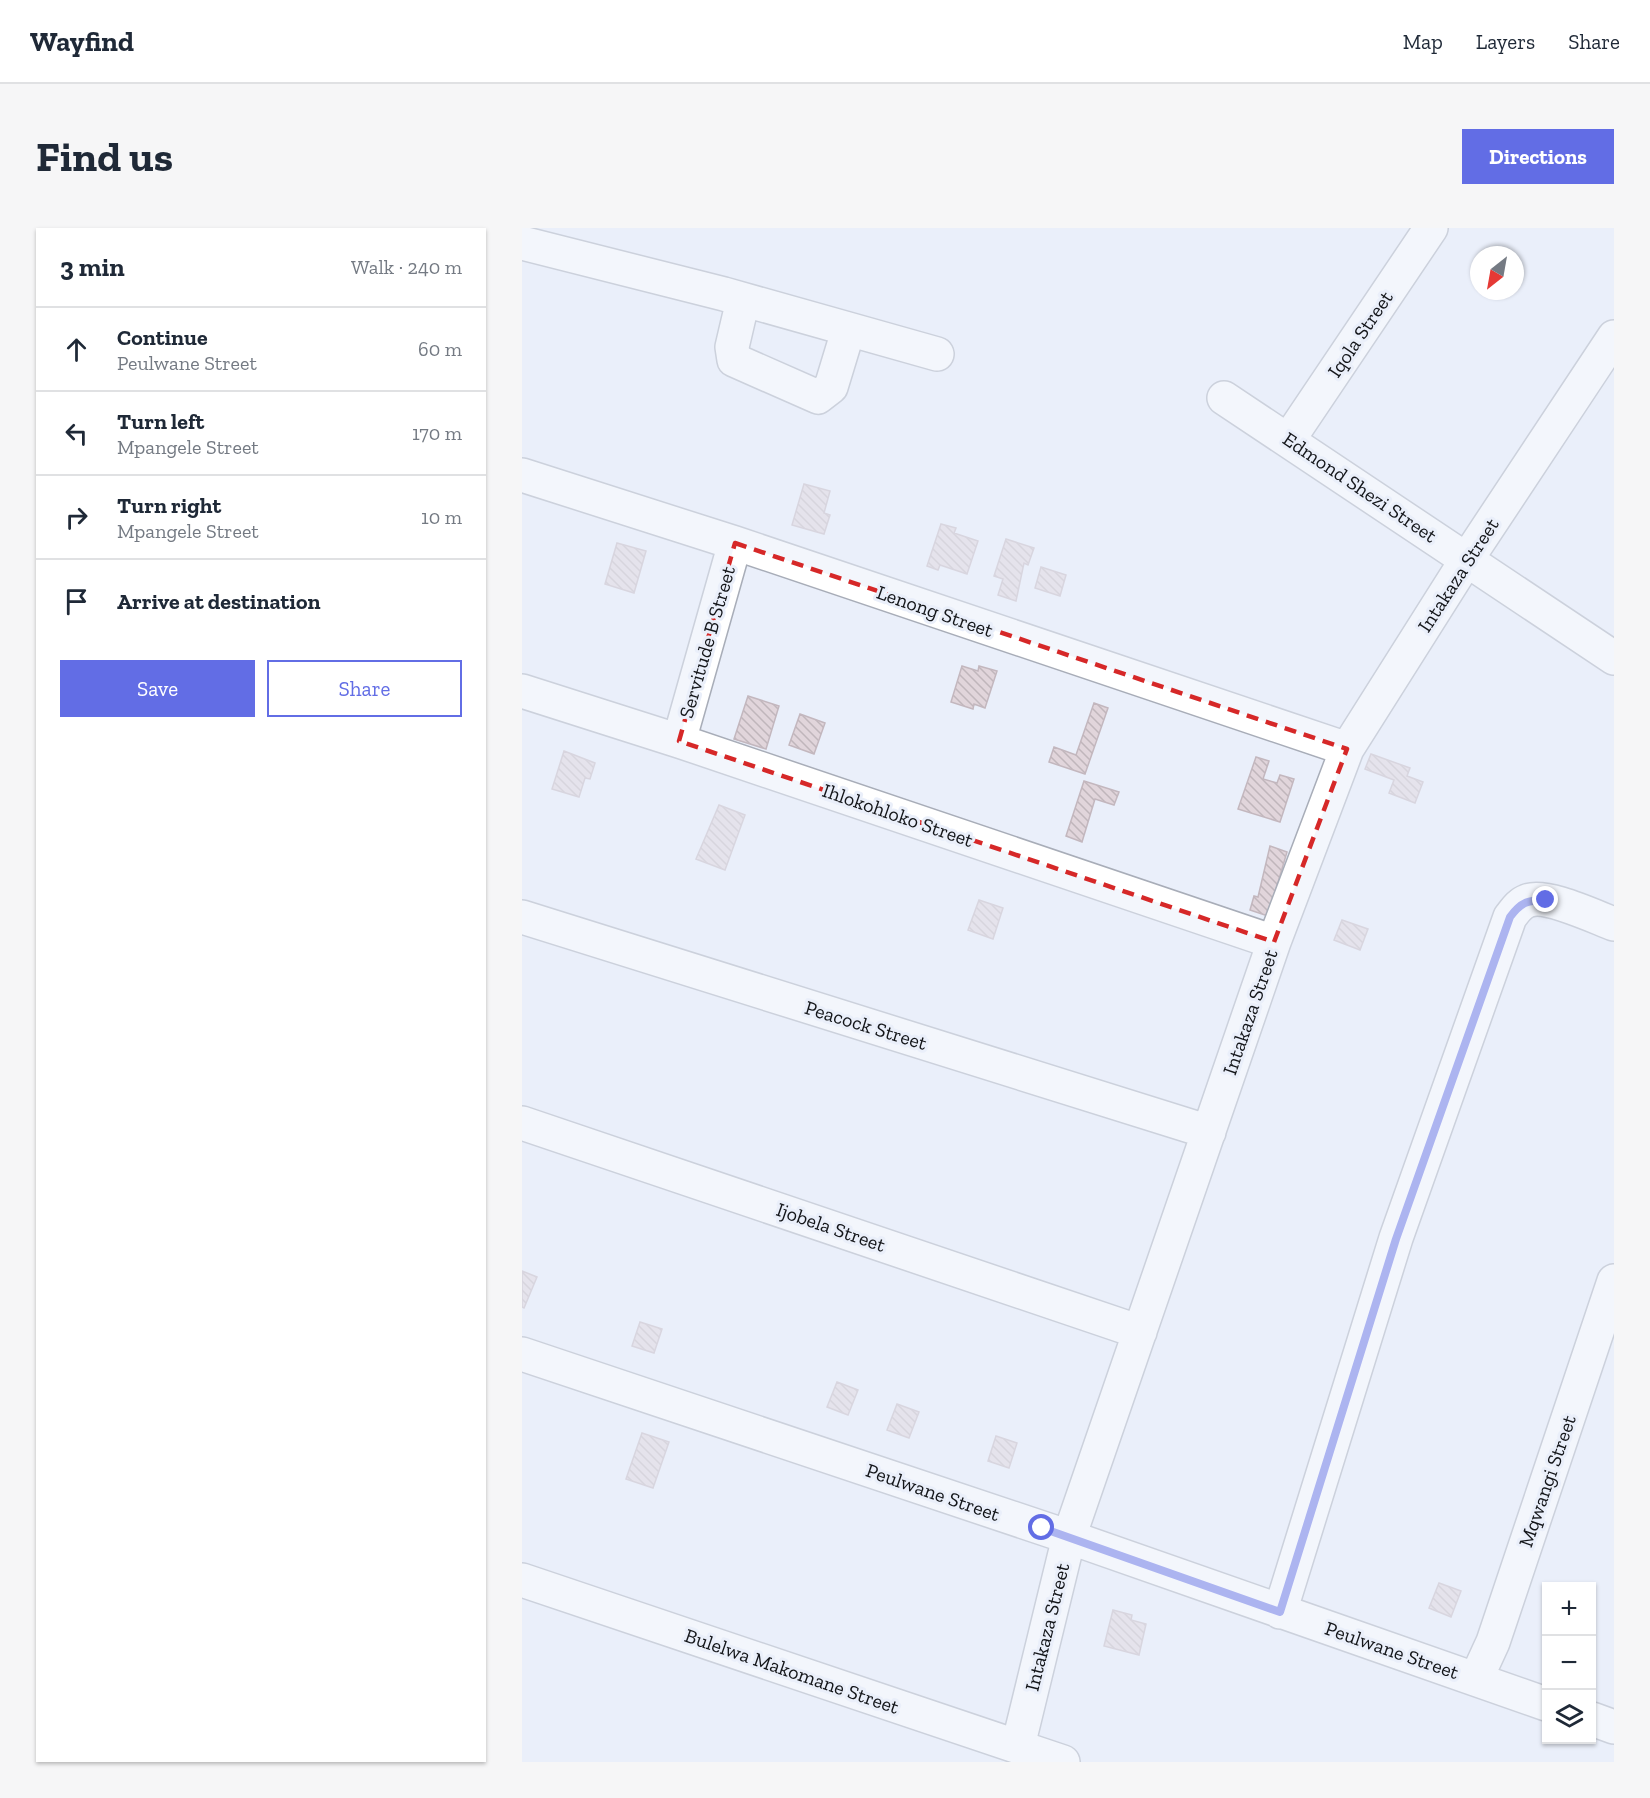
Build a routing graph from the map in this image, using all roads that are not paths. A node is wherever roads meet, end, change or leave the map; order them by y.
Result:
1 (1431, 228) edge
2 (522, 243) edge
3 (743, 300) junction
4 (848, 331) junction
5 (1614, 337) edge
6 (937, 354) dead end
7 (1603, 376) edge
8 (1224, 398) dead end
9 (1289, 440) junction
10 (522, 475) edge
11 (735, 543) junction
12 (1467, 559) junction
13 (1614, 658) edge
14 (522, 691) edge
15 (679, 741) junction
16 (1347, 749) junction
17 (522, 917) edge
18 (1614, 924) edge
19 (1274, 942) junction
20 (522, 1123) edge
21 (1209, 1132) junction
22 (1614, 1281) edge
23 (1140, 1332) junction
24 (522, 1353) edge
25 (1069, 1537) junction
26 (522, 1580) edge
27 (1280, 1612) junction
28 (1476, 1679) junction
29 (1542, 1703) edge
30 (1596, 1720) edge
31 (1614, 1727) edge
32 (1018, 1746) junction
33 (1063, 1762) edge

1 - 9 street, Iqola Street
2 - 3 street
3 - 4 street
3 - 4 street
4 - 6 street
5 - 7 street, Intakaza Street
7 - 12 street, Intakaza Street
8 - 9 street, Edmond Shezi Street
9 - 12 street, Edmond Shezi Street
10 - 11 street, Lenong Street
11 - 15 street, Servitude B Street
11 - 16 street, Lenong Street
12 - 13 street, Edmond Shezi Street
12 - 16 street, Intakaza Street
14 - 15 street, Ihlokohloko Street
15 - 19 street, Ihlokohloko Street
16 - 19 street, Intakaza Street
17 - 21 street, Peacock Street
18 - 27 street
19 - 21 street, Intakaza Street
20 - 23 street, Ijobela Street
21 - 23 street, Intakaza Street
22 - 28 street, Mqwangi Street
23 - 25 street, Intakaza Street
24 - 25 street, Peulwane Street
25 - 27 street, Peulwane Street
25 - 32 street, Intakaza Street
26 - 32 street, Bulelwa Makomane Street
27 - 28 street, Peulwane Street
28 - 29 street, Peulwane Street
30 - 31 street
32 - 33 street, Bulelwa Makomane Street

